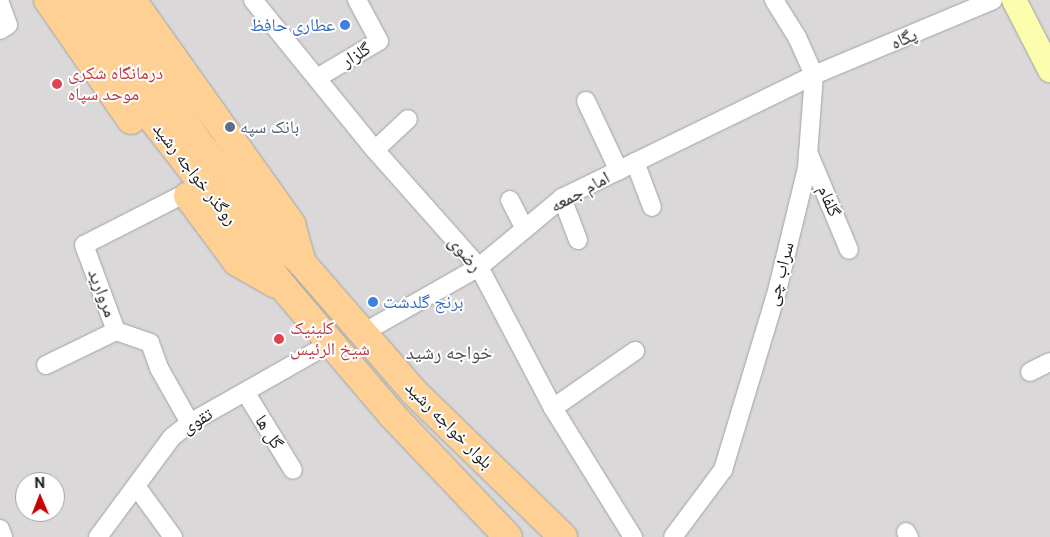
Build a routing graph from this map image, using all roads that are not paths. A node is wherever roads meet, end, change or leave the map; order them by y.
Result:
1 (48, 0) edge
2 (74, 0) edge
3 (103, 0) edge
4 (132, 0) edge
5 (254, 0) edge
6 (357, 0) edge
7 (774, 0) edge
8 (993, 0) edge
9 (1014, 0) edge
10 (0, 3) edge
11 (0, 30) edge
12 (1050, 69) edge
13 (814, 75) junction
14 (317, 78) junction
15 (586, 102) dead end
16 (408, 119) dead end
17 (375, 150) junction
18 (808, 152) junction
19 (635, 162) junction
20 (618, 171) junction
21 (186, 193) junction
22 (562, 198) junction
23 (510, 200) dead end
24 (652, 208) dead end
25 (524, 227) junction
26 (259, 238) junction
27 (578, 240) dead end
28 (850, 250) dead end
29 (302, 263) junction
30 (478, 267) junction
31 (284, 288) junction
32 (116, 331) junction
33 (361, 334) junction
34 (330, 343) junction
35 (635, 351) dead end
36 (1050, 362) edge
37 (46, 365) dead end
38 (1030, 372) dead end
39 (246, 393) junction
40 (553, 408) junction
41 (190, 423) junction
42 (293, 470) dead end
43 (136, 486) junction
44 (0, 529) edge
45 (3, 537) edge
46 (98, 537) edge
47 (173, 537) edge
48 (508, 537) edge
49 (563, 537) edge
50 (634, 537) edge
51 (673, 537) edge

1 - 21 main road
2 - 26 main road, روگذر خواجه رشید
3 - 26 main road, روگذر خواجه رشید
4 - 29 main road
5 - 14 street, رضوی
6 - 14 street, گلزار
7 - 13 street, سراب چی
8 - 13 street, پگاه
9 - 12 street
10 - 11 street
13 - 18 street, سراب چی
13 - 19 street, امام جمعه
14 - 17 street, رضوی
15 - 20 street
16 - 17 street
17 - 30 street, رضوی
18 - 28 street, گلفام
18 - 51 street, سراب چی
19 - 20 street, امام جمعه
19 - 24 street
20 - 22 street, امام جمعه
21 - 31 main road
21 - 32 street, مروارید
22 - 25 street, امام جمعه
22 - 27 street
23 - 25 street
25 - 30 street, امام جمعه
26 - 29 main road, بلوار خواجه رشید
26 - 31 main road, بلوار خواجه رشید
29 - 33 main road, بلوار خواجه رشید
30 - 33 street, امام جمعه
30 - 40 street, رضوی
31 - 34 main road, بلوار خواجه رشید
32 - 37 street
32 - 41 street, مروارید
33 - 49 main road, بلوار خواجه رشید
34 - 39 street, تقوی
34 - 48 main road, بلوار خواجه رشید
35 - 40 street
36 - 38 street
39 - 41 street, تقوی
39 - 42 street, گل ها
40 - 50 street, رضوی
41 - 43 street, تقوی
43 - 46 street, تقوی
43 - 47 street
44 - 45 street

